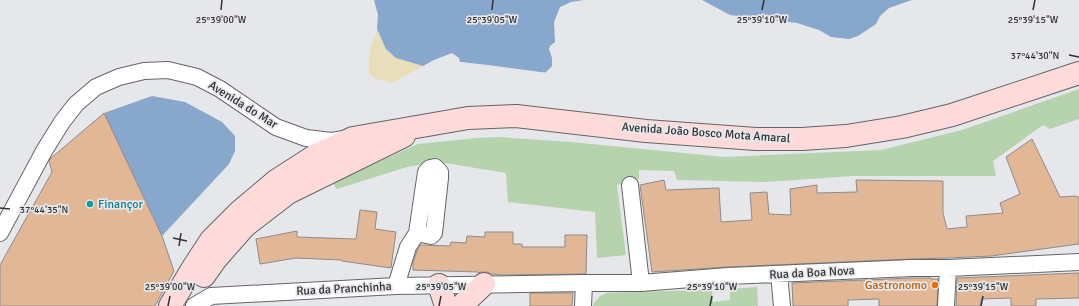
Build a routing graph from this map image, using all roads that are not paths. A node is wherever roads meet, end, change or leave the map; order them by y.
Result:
1 (1079, 72) edge
2 (421, 127) junction
3 (353, 138) junction
4 (630, 185) dead end
5 (0, 233) edge
6 (417, 234) dead end
7 (1079, 262) edge
8 (948, 268) junction
9 (779, 274) junction
10 (584, 282) junction
11 (641, 283) junction
12 (484, 284) junction
13 (439, 285) junction
14 (396, 286) junction
15 (170, 306) edge
16 (186, 306) edge
17 (194, 306) edge
18 (446, 306) edge
19 (461, 306) edge
20 (583, 306) edge
21 (782, 306) edge
22 (946, 306) edge

1 - 2 main road, Avenida João Bosco Mota Amaral
2 - 3 main road, Avenida João Bosco Mota Amaral
2 - 16 main road, Avenida João Bosco Mota Amaral
3 - 5 street, Avenida do Mar
3 - 15 main road, Avenida João Bosco Mota Amaral
4 - 11 street
6 - 14 street
7 - 8 street, Rua da Boa Nova
8 - 9 street, Rua da Boa Nova
8 - 22 street
9 - 11 street, Rua da Boa Nova
9 - 21 street
10 - 11 street, Rua da Pranchinha
10 - 12 street, Rua da Pranchinha
10 - 20 street
12 - 13 street, Rua da Pranchinha
12 - 19 main road
13 - 14 street, Rua da Pranchinha
13 - 18 main road
14 - 17 street, Rua da Pranchinha

